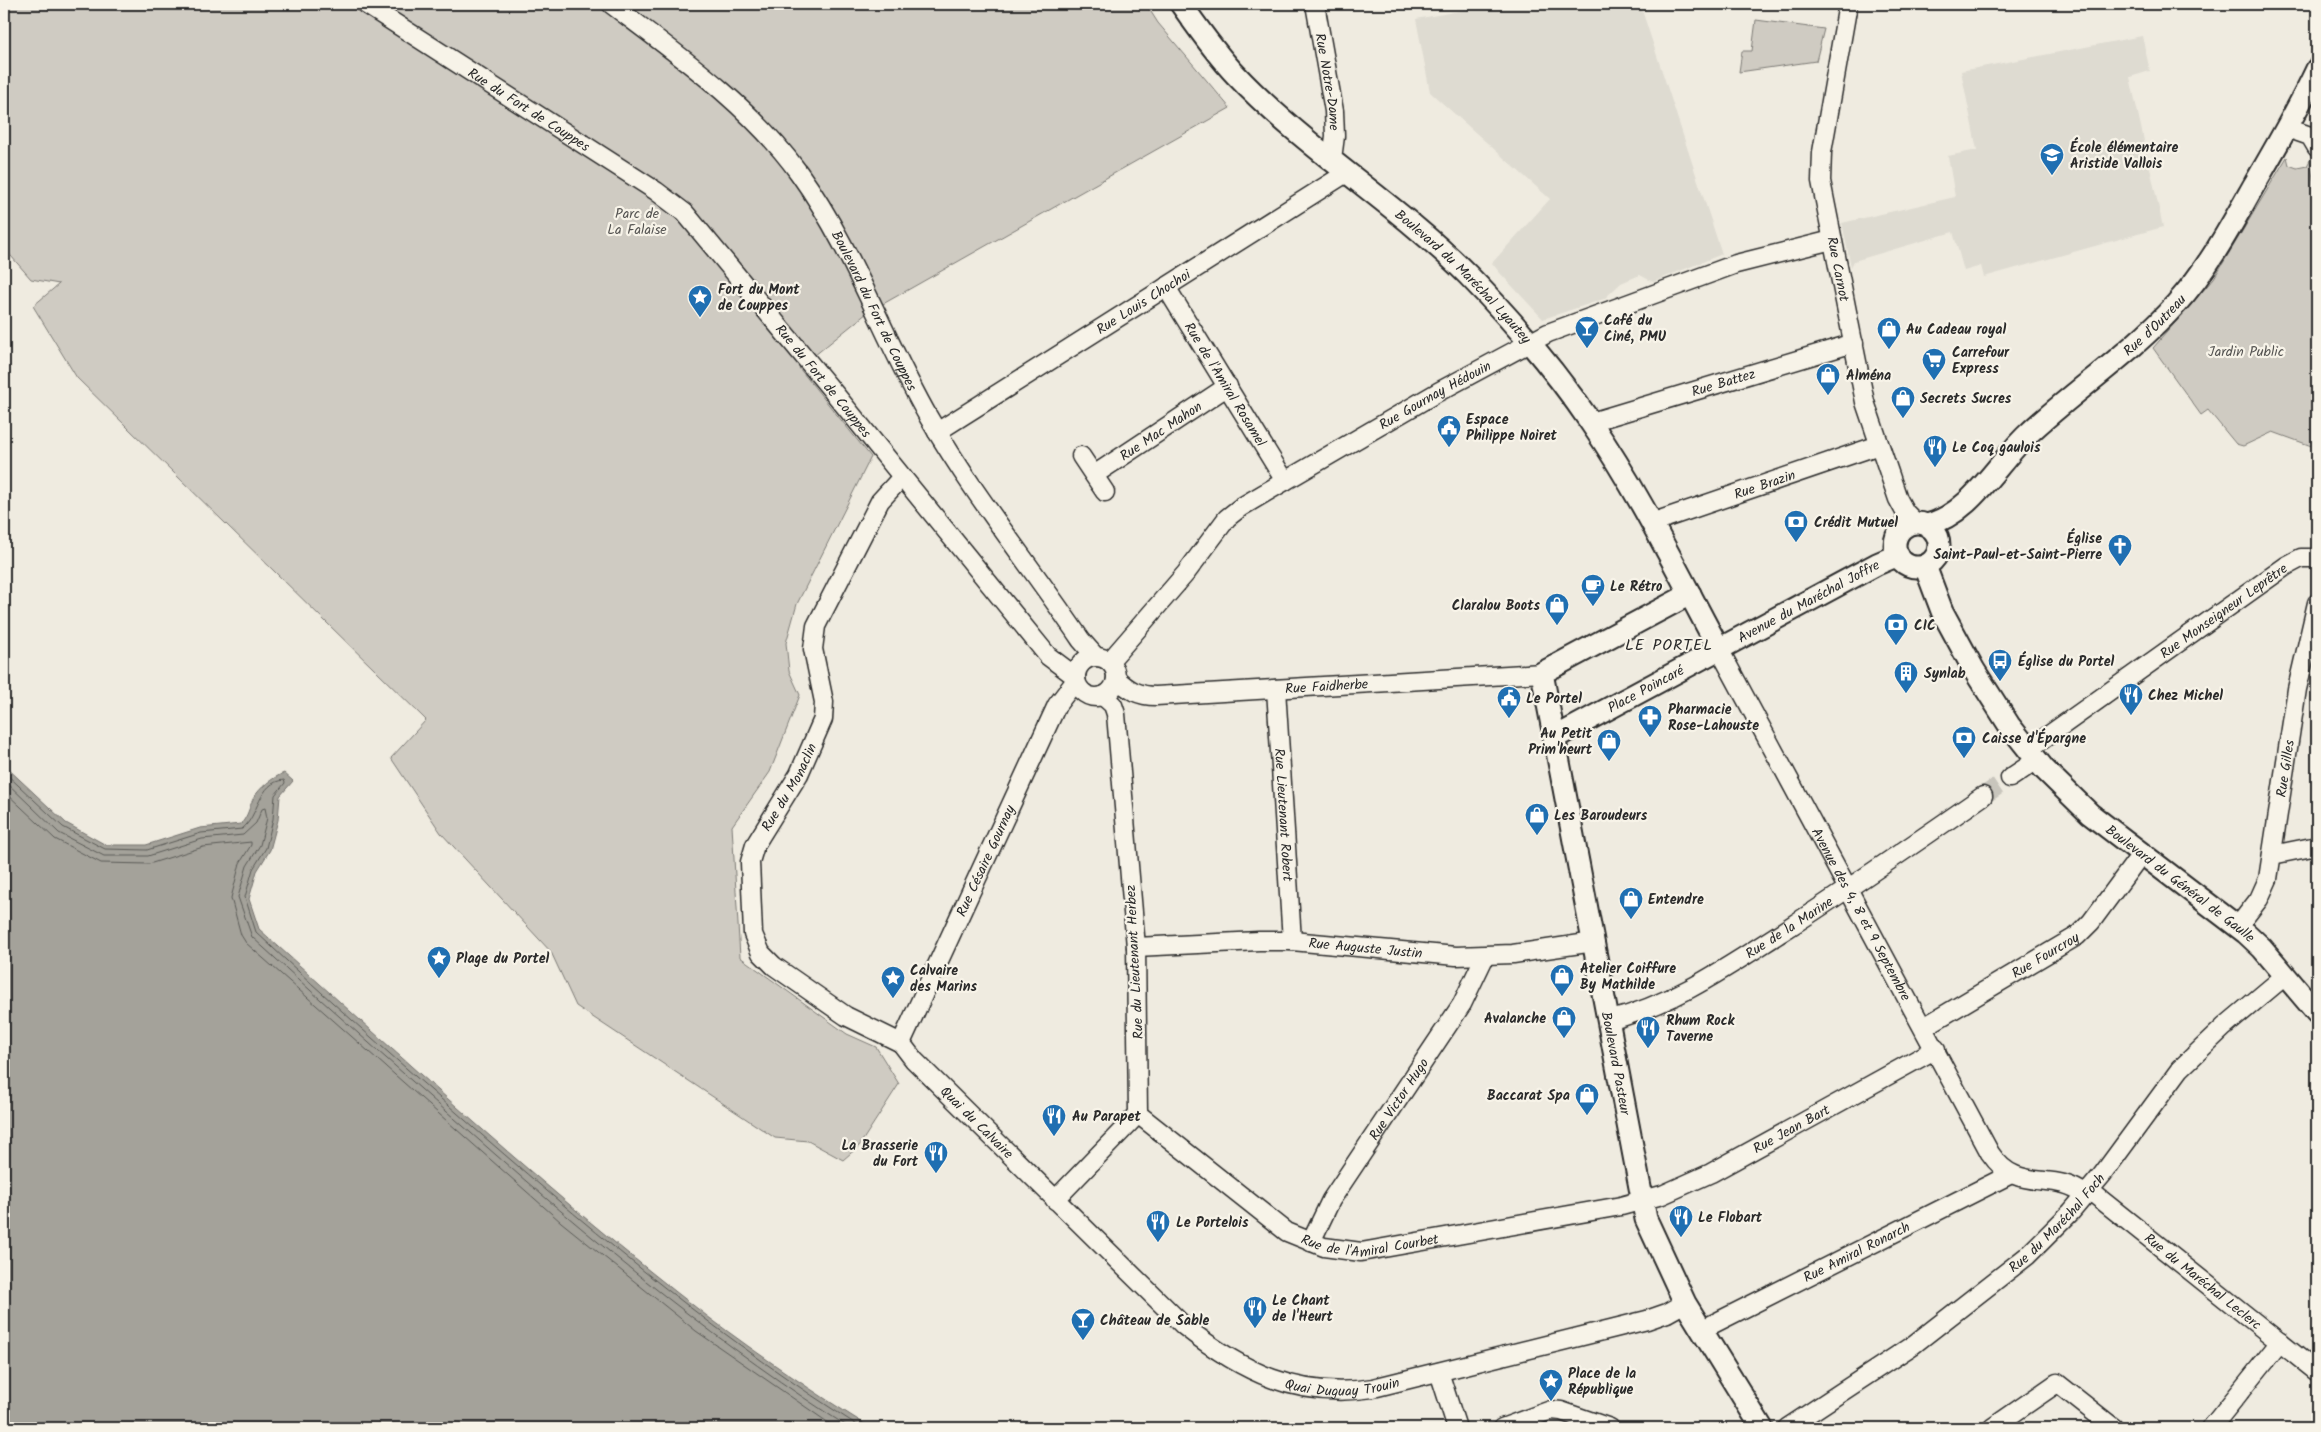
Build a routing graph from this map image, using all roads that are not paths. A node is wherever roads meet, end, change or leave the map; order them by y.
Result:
1 (365, 4) edge
2 (611, 4) edge
3 (1181, 4) edge
4 (1315, 4) edge
5 (1848, 4) edge
6 (2317, 69) edge
7 (2287, 128) junction
8 (2317, 148) edge
9 (1332, 159) junction
10 (1348, 172) junction
11 (1832, 240) junction
12 (1166, 287) junction
13 (1530, 343) junction
14 (1854, 343) junction
15 (1228, 386) junction
16 (1590, 422) junction
17 (937, 432) junction
18 (1879, 445) junction
19 (1081, 456) dead end
20 (1094, 475) junction
21 (902, 477) junction
22 (1285, 481) junction
23 (1105, 492) dead end
24 (1651, 523) junction
25 (1921, 524) junction
26 (1898, 555) junction
27 (2317, 558) edge
28 (1925, 566) junction
29 (1690, 594) junction
30 (2317, 604) edge
31 (1719, 649) junction
32 (1107, 666) junction
33 (1542, 673) junction
34 (1076, 678) junction
35 (1276, 689) junction
36 (1102, 696) junction
37 (1554, 738) junction
38 (2032, 755) junction
39 (2010, 778) tunnel mouth
40 (1983, 796) tunnel mouth
41 (2317, 846) edge
42 (2142, 853) junction
43 (2272, 855) junction
44 (1849, 889) junction
45 (2238, 926) junction
46 (1292, 941) junction
47 (1594, 942) junction
48 (1136, 947) junction
49 (1485, 956) junction
50 (2286, 975) junction
51 (2317, 1013) edge
52 (1608, 1021) junction
53 (1924, 1027) junction
54 (901, 1043) junction
55 (1936, 1049) junction
56 (1138, 1114) junction
57 (2011, 1174) junction
58 (2088, 1193) junction
59 (1055, 1200) junction
60 (1642, 1202) junction
61 (1311, 1242) junction
62 (1685, 1303) junction
63 (1701, 1330) junction
64 (2280, 1342) junction
65 (1439, 1372) junction
66 (2317, 1372) edge
67 (1457, 1428) edge
68 (1502, 1428) edge
69 (1610, 1428) edge
70 (1762, 1428) edge
71 (1788, 1428) edge
72 (1992, 1428) edge
73 (2114, 1428) edge
74 (2211, 1428) edge

1 - 21 street, Rue du Fort de Couppes
2 - 17 street, Boulevard du Fort de Couppes
3 - 9 street, Boulevard du Maréchal Lyautey
4 - 9 street, Rue Notre-Dame
5 - 11 street, Rue Carnot
6 - 7 street, Rue d'Outreau
7 - 8 street
7 - 25 street, Rue d'Outreau
9 - 10 street, Boulevard du Maréchal Lyautey
10 - 12 street, Rue Louis Chochoi
10 - 13 street, Boulevard du Maréchal Lyautey
11 - 13 street, Rue Gournay Hédouin
11 - 14 street, Rue Carnot
12 - 15 street, Rue de l'Amiral Rosamel
12 - 17 street, Rue Louis Chochoi
13 - 16 street, Boulevard du Maréchal Lyautey
13 - 22 street, Rue Gournay Hédouin
14 - 16 street, Rue Battez
14 - 18 street, Rue Carnot
15 - 20 street, Rue Mac Mahon
15 - 22 street, Rue de l'Amiral Rosamel
16 - 24 street, Boulevard du Maréchal Lyautey
17 - 32 street, Boulevard du Fort de Couppes
18 - 24 street, Rue Brazin
18 - 25 street, Rue Carnot
19 - 20 street
20 - 23 street
21 - 34 street, Rue du Fort de Couppes
21 - 54 street, Rue du Monaclin
22 - 32 street, Rue Gournay Hédouin
24 - 29 street, Boulevard du Maréchal Lyautey
25 - 26 street
25 - 28 street
26 - 28 street
26 - 31 street, Avenue du Maréchal Joffre
27 - 38 street, Rue Monseigneur Leprêtre
28 - 38 street, Boulevard du Général de Gaulle
29 - 31 street
29 - 33 street
30 - 43 street, Rue Gilles
31 - 37 street, Place Poincaré
31 - 44 street, Avenue des 4, 8 et 9 Septembre
32 - 34 street
32 - 35 street, Rue Faidherbe
32 - 36 street
33 - 35 street, Rue Faidherbe
33 - 37 street, Boulevard Pasteur
34 - 36 street
34 - 54 street, Rue Césaire Gournay
35 - 46 street, Rue Lieutenant Robert
36 - 48 street, Rue du Lieutenant Herbez
37 - 47 street, Boulevard Pasteur
38 - 39 street
38 - 42 street, Boulevard du Général de Gaulle
40 - 44 street, Rue de la Marine
41 - 43 street
42 - 45 street, Boulevard du Général de Gaulle
42 - 53 street, Rue Fourcroy
43 - 45 street, Rue Gilles
44 - 52 street, Rue de la Marine
44 - 53 street, Avenue des 4, 8 et 9 Septembre
45 - 50 street, Boulevard du Général de Gaulle
46 - 48 street, Rue Auguste Justin
46 - 49 street, Rue Auguste Justin
47 - 49 street, Rue Auguste Justin
47 - 52 street, Boulevard Pasteur
48 - 56 street, Rue du Lieutenant Herbez
49 - 61 street, Rue Victor Hugo
50 - 51 street, Boulevard du Général de Gaulle
50 - 58 street, Rue du Maréchal Foch
52 - 60 street, Boulevard Pasteur
53 - 55 street, Avenue des 4, 8 et 9 Septembre
54 - 59 street, Quai du Calvaire
55 - 57 street, Avenue des 4, 8 et 9 Septembre
55 - 60 street, Rue Jean Bart
56 - 59 street
56 - 61 street, Rue de l'Amiral Courbet
57 - 58 street, Rue du Maréchal Leclerc
57 - 63 street, Rue Amiral Ronarch
58 - 64 street, Rue du Maréchal Leclerc
58 - 71 street, Rue du Maréchal Foch
59 - 65 street, Quai Duguay Trouin
60 - 61 street, Rue de l'Amiral Courbet
60 - 62 street, Boulevard Pasteur
62 - 63 street, Boulevard Pasteur
62 - 65 street, Quai Duguay Trouin
63 - 70 street, Boulevard Pasteur
64 - 66 street, Rue du Maréchal Leclerc
64 - 74 street
65 - 67 street
68 - 69 street
72 - 73 street

